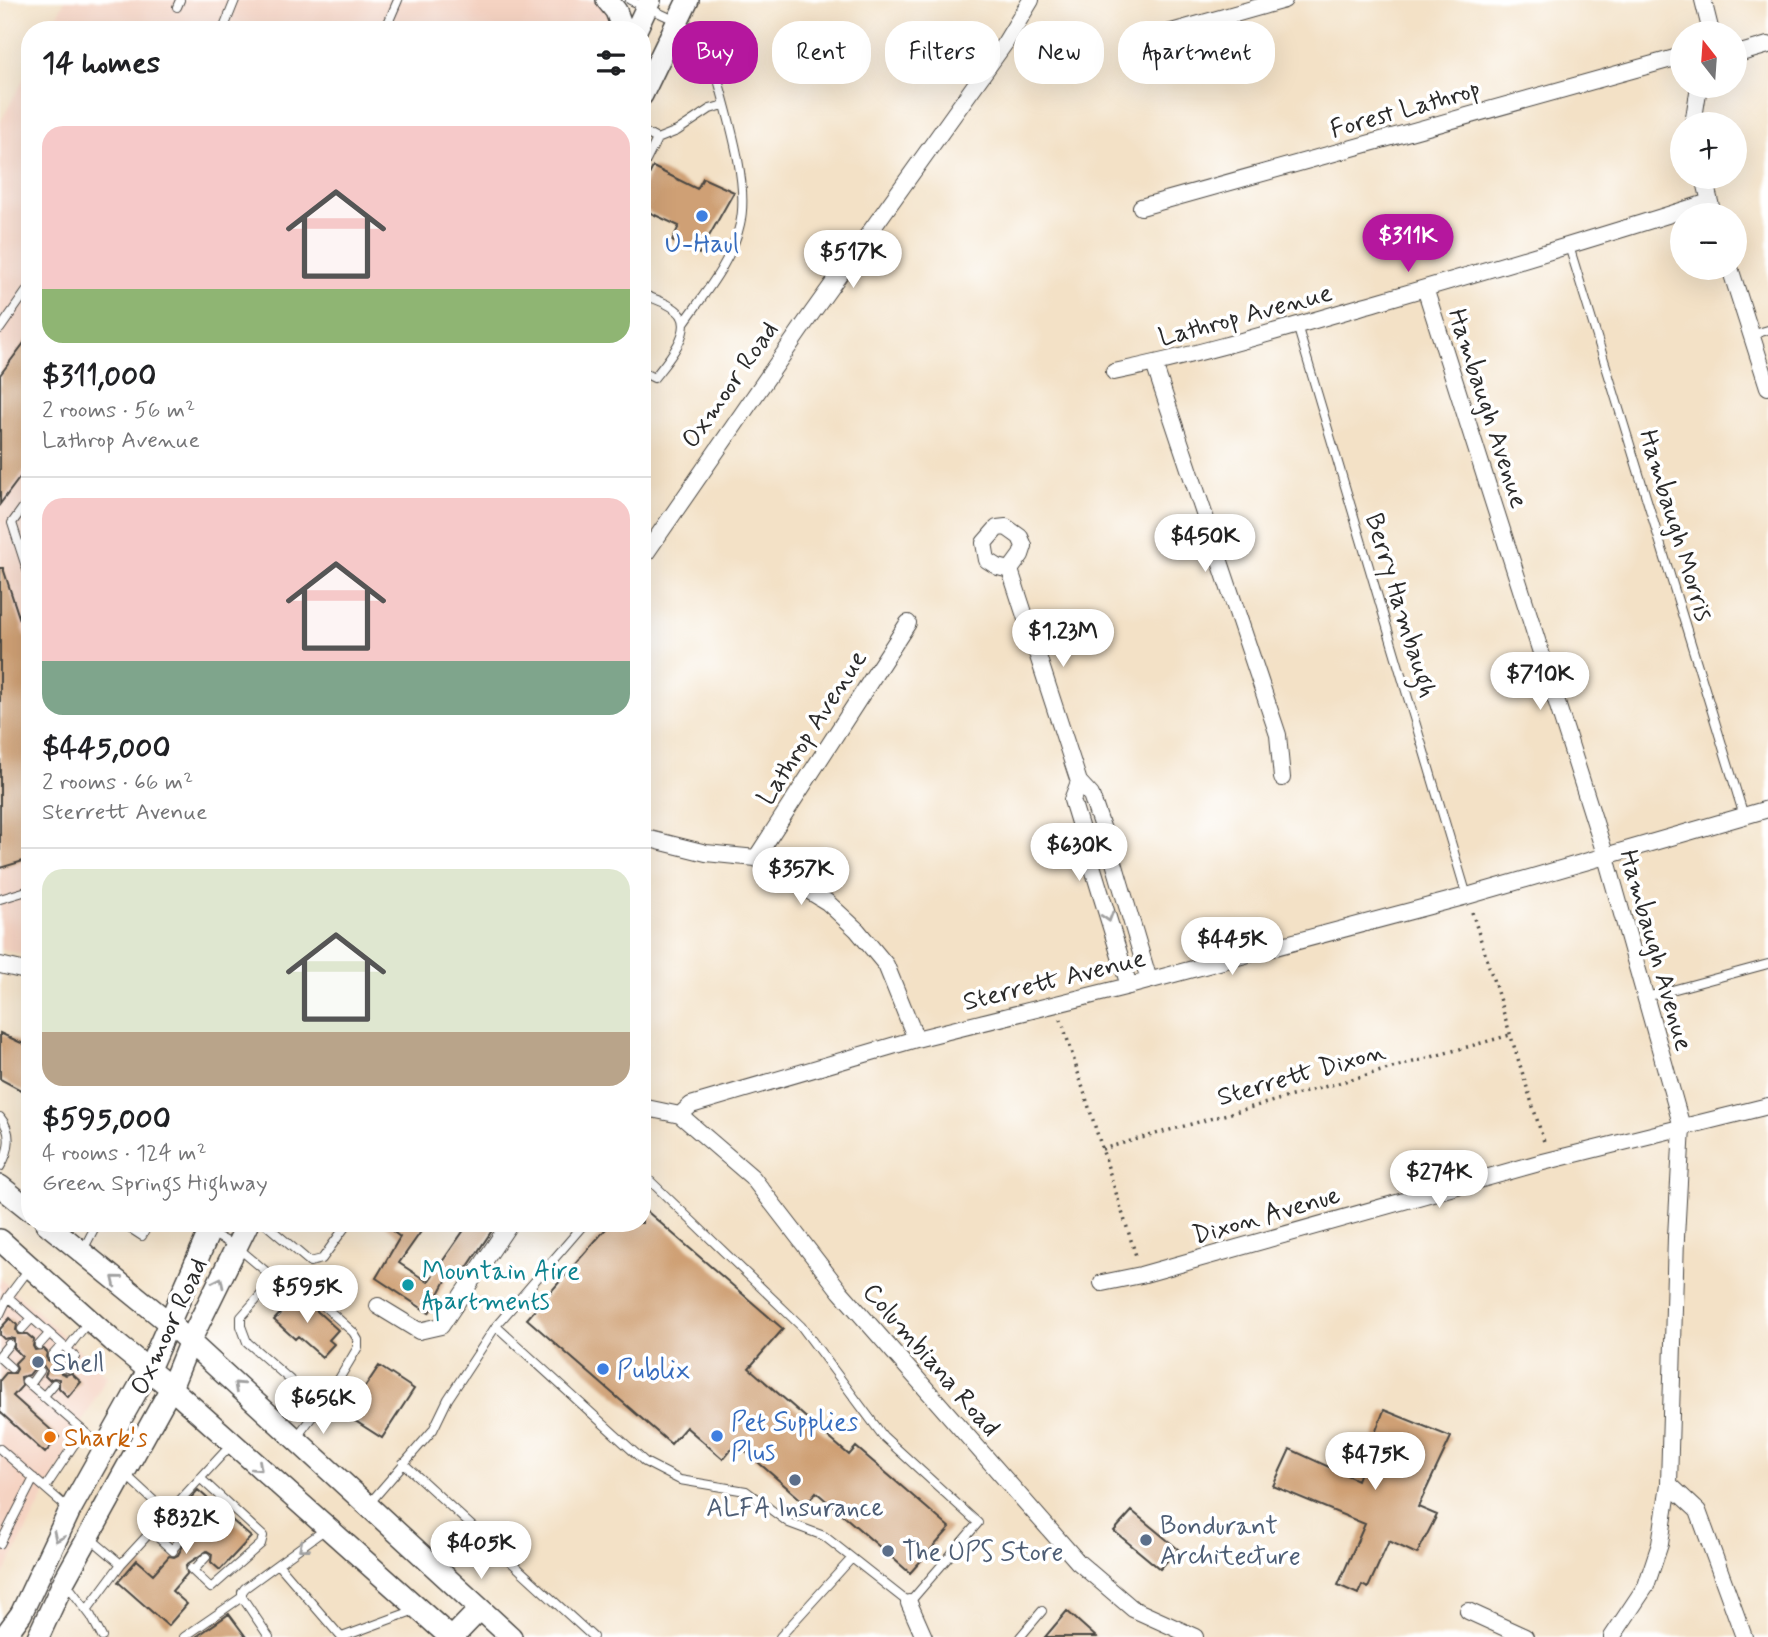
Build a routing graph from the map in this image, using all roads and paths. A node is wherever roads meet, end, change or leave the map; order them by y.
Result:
1 (235, 0) edge
2 (398, 0) edge
3 (607, 0) edge
4 (688, 0) edge
5 (1031, 0) edge
6 (1284, 0) edge
7 (1703, 0) edge
8 (642, 3) edge
9 (227, 21) edge
10 (389, 21) edge
11 (620, 21) edge
12 (638, 21) edge
13 (674, 21) edge
14 (678, 21) edge
15 (1210, 21) edge
16 (1708, 21) edge
17 (672, 33) edge
18 (1768, 45) edge
19 (1747, 51) edge
20 (1670, 59) edge
21 (651, 76) edge
22 (719, 84) edge
23 (724, 105) junction
24 (651, 136) edge
25 (657, 139) junction
26 (651, 151) edge
27 (1141, 207) dead end
28 (1670, 220) edge
29 (1569, 247) junction
30 (1734, 280) edge
31 (1425, 288) junction
32 (651, 298) edge
33 (21, 299) edge
34 (684, 323) junction
35 (1297, 326) junction
36 (0, 329) edge
37 (1768, 330) edge
38 (1751, 335) junction
39 (1154, 364) junction
40 (1114, 372) dead end
41 (651, 376) edge
42 (1768, 387) edge
43 (21, 510) edge
44 (651, 546) edge
45 (21, 551) edge
46 (1010, 570) dead end
47 (908, 623) dead end
48 (1282, 778) dead end
49 (1079, 782) junction
50 (1768, 809) edge
51 (1744, 816) junction
52 (651, 839) edge
53 (1606, 857) junction
54 (757, 858) junction
55 (1113, 859) junction
56 (1092, 865) junction
57 (21, 893) edge
58 (1467, 896) junction
59 (0, 899) edge
60 (1768, 964) edge
61 (0, 965) edge
62 (21, 970) edge
63 (1149, 979) junction
64 (1129, 986) junction
65 (1646, 997) junction
66 (1056, 1004) junction
67 (1510, 1035) junction
68 (916, 1039) junction
69 (1768, 1106) edge
70 (651, 1109) edge
71 (680, 1115) junction
72 (0, 1117) edge
73 (1682, 1127) junction
74 (1102, 1149) junction
75 (1539, 1163) junction
76 (0, 1167) edge
77 (651, 1182) edge
78 (0, 1186) edge
79 (21, 1203) edge
80 (57, 1232) edge
81 (92, 1232) edge
82 (209, 1232) edge
83 (216, 1232) edge
84 (244, 1232) edge
85 (275, 1232) edge
86 (342, 1232) edge
87 (504, 1232) edge
88 (577, 1232) edge
89 (0, 1240) edge
90 (237, 1247) junction
91 (82, 1252) junction
92 (31, 1267) junction
93 (1141, 1275) junction
94 (275, 1279) junction
95 (1102, 1283) dead end
96 (8, 1297) junction
97 (378, 1306) dead end
98 (0, 1314) edge
99 (32, 1318) junction
100 (90, 1320) junction
101 (169, 1322) junction
102 (496, 1326) junction
103 (22, 1329) dead end
104 (49, 1334) junction
105 (190, 1341) junction
106 (9, 1344) dead end
107 (40, 1345) dead end
108 (64, 1347) junction
109 (52, 1356) dead end
110 (0, 1357) edge
111 (10, 1368) dead end
112 (66, 1368) dead end
113 (149, 1369) junction
114 (40, 1371) dead end
115 (54, 1384) dead end
116 (171, 1388) junction
117 (43, 1397) junction
118 (320, 1407) junction
119 (83, 1430) junction
120 (296, 1440) junction
121 (232, 1443) junction
122 (0, 1448) edge
123 (105, 1449) junction
124 (404, 1464) junction
125 (124, 1473) junction
126 (34, 1478) junction
127 (200, 1478) junction
128 (1669, 1484) junction
129 (45, 1488) junction
130 (367, 1505) junction
131 (70, 1510) junction
132 (167, 1513) junction
133 (327, 1528) junction
134 (151, 1531) junction
135 (89, 1537) junction
136 (182, 1538) dead end
137 (0, 1544) edge
138 (206, 1558) dead end
139 (852, 1558) junction
140 (121, 1564) junction
141 (279, 1565) junction
142 (64, 1581) junction
143 (242, 1597) junction
144 (909, 1603) junction
145 (419, 1609) junction
146 (480, 1609) junction
147 (87, 1611) junction
148 (1042, 1611) dead end
149 (1468, 1611) dead end
150 (100, 1635) edge
151 (4, 1637) edge
152 (38, 1637) edge
153 (184, 1637) edge
154 (269, 1637) edge
155 (341, 1637) edge
156 (452, 1637) edge
157 (511, 1637) edge
158 (593, 1637) edge
159 (780, 1637) edge
160 (924, 1637) edge
161 (1020, 1637) edge
162 (1195, 1637) edge
163 (1525, 1637) edge
164 (1612, 1637) edge
165 (1745, 1637) edge

1 - 9 lane
2 - 10 lane
3 - 11 main road
4 - 14 main road
5 - 44 street, Oxmoor Road
6 - 15 street
7 - 16 street
8 - 12 main road
8 - 13 lane
17 - 21 main road
18 - 19 street
20 - 27 street, Forest Lathrop
22 - 23 lane
23 - 25 lane
23 - 34 lane
24 - 25 lane
25 - 26 lane
28 - 29 street, Lathrop Avenue
29 - 31 street, Lathrop Avenue
29 - 51 lane, Hambaugh Morris
30 - 38 street
31 - 35 street, Lathrop Avenue
31 - 53 street, Hambaugh Avenue
32 - 34 lane
33 - 36 lane
34 - 41 lane
35 - 39 street, Lathrop Avenue
35 - 58 lane, Berry Hambaugh
37 - 38 lane
38 - 42 street
39 - 40 street, Lathrop Avenue
39 - 48 street
43 - 45 lane
46 - 49 street
47 - 54 street, Lathrop Avenue
49 - 55 street
49 - 56 street
50 - 51 street, Sterrett Avenue
51 - 53 street, Sterrett Avenue
52 - 54 street
53 - 58 street, Sterrett Avenue
53 - 65 street, Hambaugh Avenue
54 - 68 street
55 - 56 street
55 - 63 street
56 -> 64 street
57 - 59 lane
58 - 63 street, Sterrett Avenue
58 - 67 path
60 - 65 lane
61 - 62 street
63 - 64 street, Sterrett Avenue
64 - 66 street, Sterrett Avenue
65 - 73 street, Hambaugh Avenue
66 - 68 street, Sterrett Avenue
66 - 74 path
67 - 74 path, Sterrett Dixon
67 - 75 path
68 - 71 street, Sterrett Avenue
69 - 73 street, Dixon Avenue
70 - 71 street, Columbiana Road
71 - 162 street, Columbiana Road
72 - 76 lane
73 - 75 street, Dixon Avenue
73 - 128 street, Hambaugh Avenue
74 - 93 path
75 - 93 street, Dixon Avenue
77 - 144 lane
78 - 79 main road
80 - 91 main road
81 - 91 lane
82 - 101 main road, Oxmoor Road
83 - 90 lane
84 - 90 main road, Oxmoor Road
85 - 86 lane
87 - 97 street
88 - 102 lane
89 - 92 main road
90 - 94 lane
105 -> 90 main road, Oxmoor Road
101 -> 91 main road
92 - 96 lane
92 - 100 main road
93 - 95 street, Dixon Avenue
94 - 118 lane
94 - 118 lane
96 - 98 lane
96 - 99 lane
99 - 103 lane
99 - 104 lane
100 - 108 lane
100 - 113 main road
101 - 105 main road
101 - 113 main road, Oxmoor Road
102 - 124 lane
102 - 139 lane
104 - 107 lane
104 - 108 lane
105 - 116 main road, Oxmoor Road
120 -> 105 main road
106 - 110 lane
108 - 109 lane
108 - 112 lane
110 - 111 lane
113 - 116 main road
113 - 123 main road, Oxmoor Road
114 - 117 lane
115 - 117 lane
116 - 121 main road
116 - 125 main road, Oxmoor Road
117 - 119 lane
118 - 120 lane
119 - 123 lane
119 - 129 lane
120 - 130 main road
121 - 127 lane
121 -> 133 main road
122 - 126 lane
123 - 131 main road, Oxmoor Road
124 - 130 lane
124 - 158 lane
125 - 132 lane
125 - 135 main road, Oxmoor Road
126 - 129 lane
126 - 137 lane
127 - 132 lane
127 - 138 lane
128 - 164 street, Hambaugh Avenue
128 - 165 street
129 - 131 lane
130 - 146 main road
131 -> 151 main road, Oxmoor Road
132 - 134 lane
133 -> 141 lane
133 - 145 main road
134 - 136 lane
134 - 140 lane
135 - 140 lane
135 - 142 main road, Oxmoor Road
139 - 144 lane
139 - 159 lane
140 - 147 lane
141 - 143 lane
141 - 155 lane
142 - 147 lane
142 - 152 main road, Oxmoor Road
143 - 153 lane
143 - 154 lane
144 - 160 street
145 - 155 lane
145 - 156 main road
146 - 156 main road
146 - 157 main road
147 - 150 lane
148 - 161 lane
149 - 163 street

